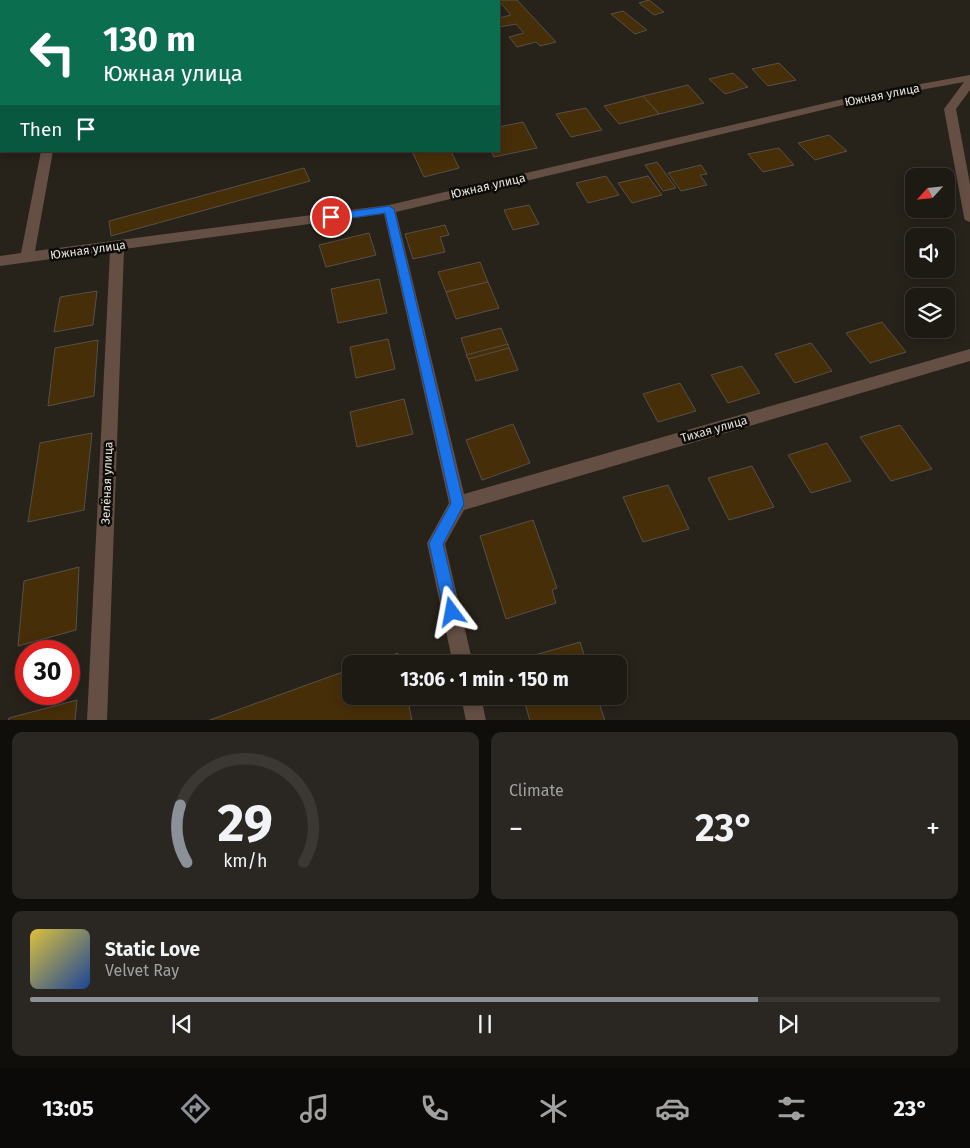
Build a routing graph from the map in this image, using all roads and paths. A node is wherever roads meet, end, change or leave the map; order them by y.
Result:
1 (970, 78) edge
2 (970, 82) edge
3 (47, 152) edge
4 (968, 202) edge
5 (389, 209) junction
6 (970, 217) edge
7 (117, 246) junction
8 (27, 258) junction
9 (0, 261) edge
10 (970, 355) edge
11 (458, 504) junction
12 (461, 655) edge
13 (473, 705) edge
14 (97, 720) edge
15 (476, 720) edge

1 - 5 street, Южная улица
2 - 4 street
3 - 8 street
4 - 6 street
5 - 7 street, Южная улица
5 - 11 street
7 - 8 street, Южная улица
7 - 14 street, Зелёная улица
8 - 9 street, Южная улица
10 - 11 street, Тихая улица
11 - 12 street
13 - 15 street

